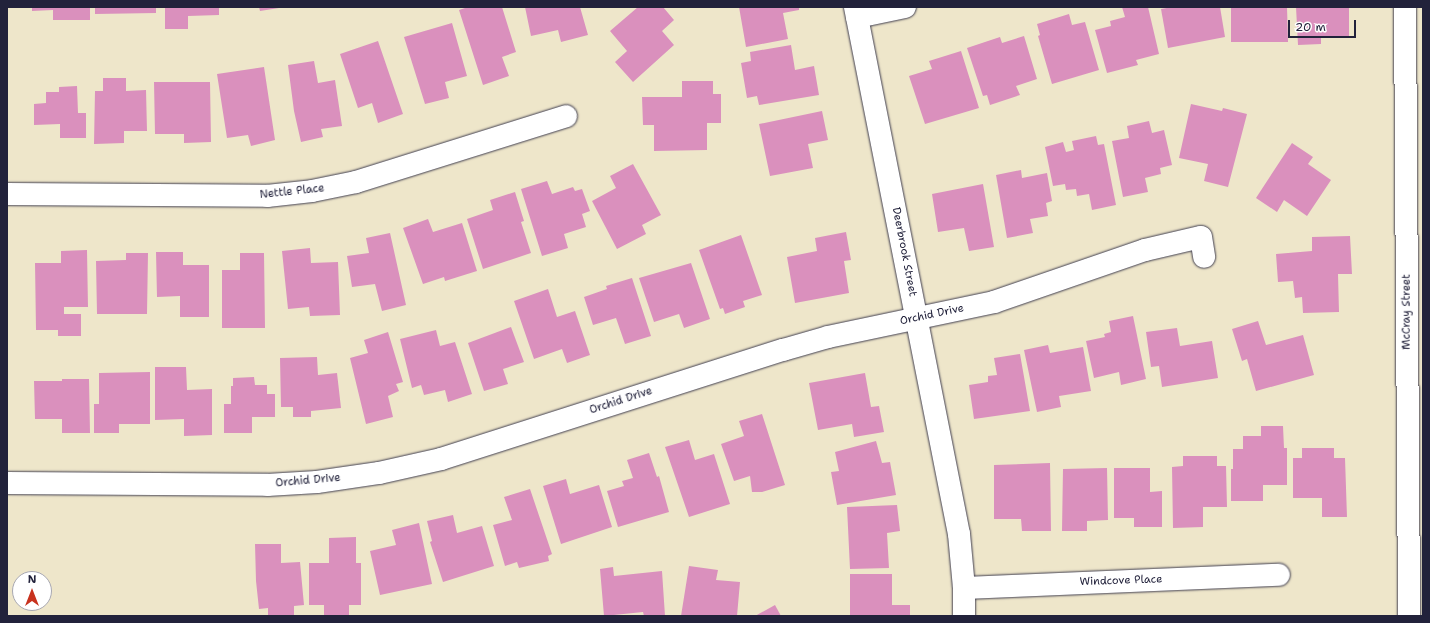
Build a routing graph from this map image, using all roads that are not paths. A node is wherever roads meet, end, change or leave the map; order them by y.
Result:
1 (905, 7) edge
2 (1405, 7) edge
3 (856, 12) edge
4 (1414, 102) edge
5 (566, 116) dead end
6 (7, 194) edge
7 (1204, 257) dead end
8 (917, 318) junction
9 (1415, 334) edge
10 (1415, 447) edge
11 (7, 483) edge
12 (1278, 575) dead end
13 (964, 588) junction
14 (964, 616) edge
15 (1409, 616) edge

1 - 3 street
2 - 4 street, McCray Street
3 - 8 street, Deerbrook Street
4 - 9 street, McCray Street
5 - 6 street, Nettle Place
7 - 8 street, Orchid Drive
8 - 11 street, Orchid Drive
8 - 13 street, Deerbrook Street
9 - 10 street, McCray Street
10 - 15 street, McCray Street
12 - 13 street, Windcove Place
13 - 14 street, Deerbrook Street

